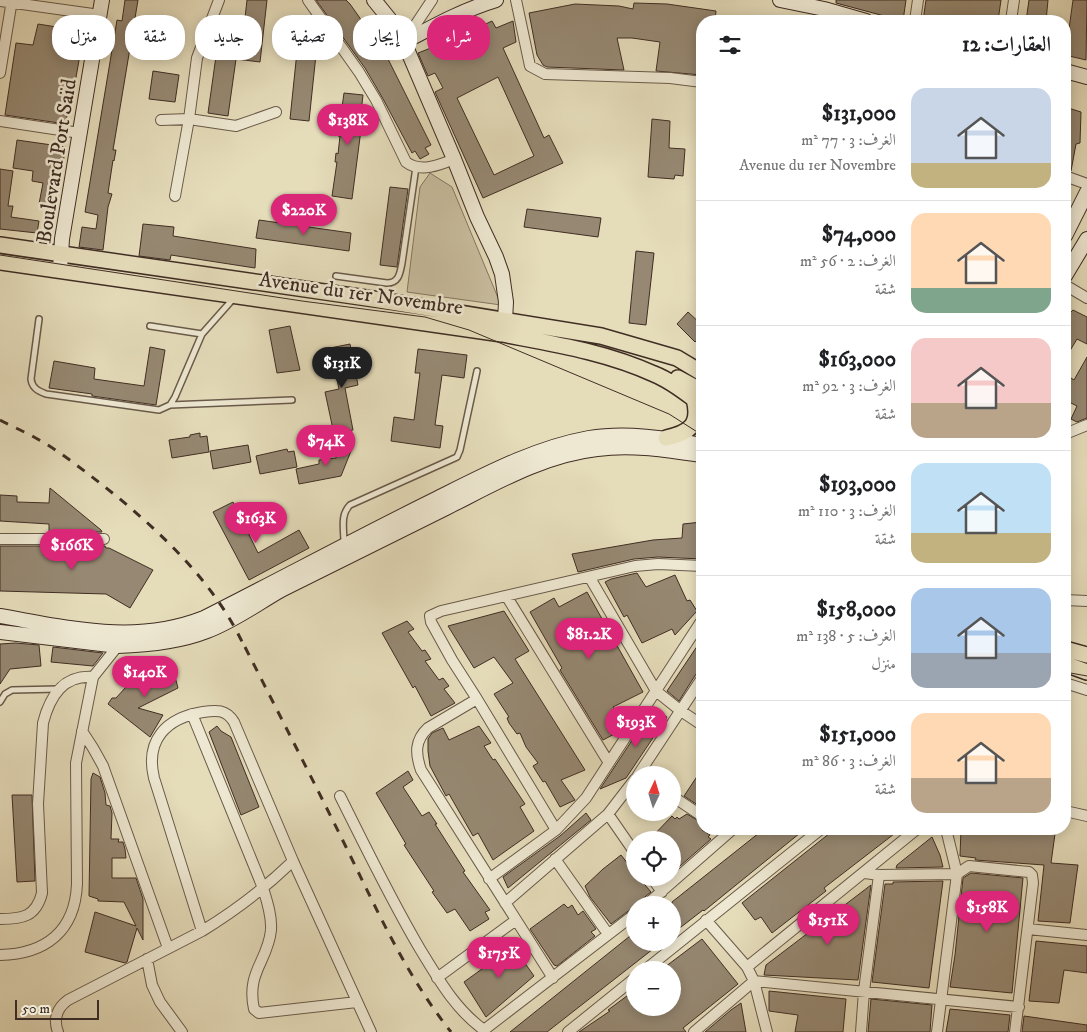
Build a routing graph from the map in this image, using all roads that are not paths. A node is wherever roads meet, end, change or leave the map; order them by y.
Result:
1 (102, 0) edge
2 (219, 0) edge
3 (308, 0) edge
4 (374, 0) edge
5 (432, 0) edge
6 (496, 0) edge
7 (516, 0) edge
8 (780, 0) edge
9 (918, 0) edge
10 (1014, 0) edge
11 (0, 1) edge
12 (12, 1) edge
13 (825, 5) edge
14 (100, 15) joint
15 (386, 15) edge
16 (851, 15) edge
17 (916, 15) edge
18 (1012, 15) edge
19 (417, 22) edge
20 (417, 35) edge
21 (92, 60) edge
22 (412, 60) edge
23 (0, 73) edge
24 (1071, 73) edge
25 (1087, 77) edge
26 (696, 81) edge
27 (276, 112) dead end
28 (190, 119) junction
29 (161, 120) dead end
30 (0, 121) edge
31 (80, 133) junction
32 (454, 159) junction
33 (416, 168) junction
34 (1071, 178) edge
35 (1087, 184) edge
36 (1087, 192) edge
37 (175, 196) dead end
38 (1071, 224) edge
39 (1087, 239) edge
40 (0, 245) edge
41 (61, 253) junction
42 (0, 262) edge
43 (1071, 266) edge
44 (60, 270) junction
45 (336, 276) dead end
46 (1071, 289) edge
47 (235, 297) junction
48 (1087, 298) edge
49 (39, 319) dead end
50 (150, 326) dead end
51 (503, 327) junction
52 (202, 334) junction
53 (477, 371) dead end
54 (696, 371) edge
55 (696, 397) edge
56 (292, 400) dead end
57 (170, 405) junction
58 (696, 418) edge
59 (1087, 425) edge
60 (1071, 432) edge
61 (666, 438) junction
62 (696, 444) edge
63 (696, 454) edge
64 (0, 539) edge
65 (104, 539) dead end
66 (344, 546) junction
67 (696, 566) edge
68 (590, 578) junction
69 (507, 597) junction
70 (1071, 600) edge
71 (1087, 601) edge
72 (0, 616) edge
73 (696, 629) edge
74 (0, 632) edge
75 (137, 633) junction
76 (118, 646) junction
77 (1071, 651) edge
78 (1087, 655) edge
79 (1071, 666) edge
80 (1087, 672) edge
81 (93, 677) junction
82 (1071, 686) edge
83 (696, 687) edge
84 (60, 689) junction
85 (1087, 690) edge
86 (656, 691) junction
87 (477, 699) junction
88 (0, 702) edge
89 (681, 711) junction
90 (192, 714) junction
91 (696, 720) edge
92 (82, 731) junction
93 (609, 763) junction
94 (645, 766) edge
95 (626, 791) edge
96 (340, 796) dead end
97 (681, 802) edge
98 (696, 812) edge
99 (1071, 812) edge
100 (608, 814) junction
101 (1087, 816) edge
102 (556, 830) junction
103 (722, 835) edge
104 (813, 835) edge
105 (910, 835) edge
106 (947, 835) edge
107 (626, 840) edge
108 (555, 859) junction
109 (293, 861) junction
110 (865, 873) junction
111 (957, 874) junction
112 (879, 875) junction
113 (490, 879) junction
114 (658, 886) edge
115 (263, 888) junction
116 (662, 892) junction
117 (657, 896) edge
118 (504, 903) junction
119 (0, 919) edge
120 (516, 920) junction
121 (706, 920) junction
122 (626, 921) edge
123 (1028, 929) junction
124 (202, 931) junction
125 (608, 934) junction
126 (1087, 935) edge
127 (168, 948) junction
128 (0, 955) edge
129 (147, 959) junction
130 (656, 961) edge
131 (747, 967) junction
132 (437, 978) junction
133 (552, 978) junction
134 (754, 981) junction
135 (626, 985) edge
136 (864, 991) junction
137 (942, 998) junction
138 (357, 1002) junction
139 (1018, 1007) junction
140 (484, 1031) edge
141 (58, 1032) edge
142 (182, 1032) edge
143 (371, 1032) edge
144 (568, 1032) edge
145 (694, 1032) edge
146 (767, 1032) edge
147 (861, 1032) edge
148 (937, 1032) edge
149 (1015, 1032) edge

1 - 14 main road, Boulevard Port Saïd
2 - 28 street
3 - 33 street
4 - 15 main road
5 - 19 street
6 - 20 main road
7 - 26 street
8 - 13 main road
9 - 17 street
10 - 18 street
11 - 12 street
12 - 14 street
12 - 23 street
13 - 16 main road
21 - 31 main road, Boulevard Port Saïd
22 - 32 main road
24 - 25 main road
27 - 28 street
28 - 29 street
28 - 37 street
30 - 31 street
31 - 41 main road, Boulevard Port Saïd
32 - 33 street
32 - 51 main road
33 - 45 lane
34 - 35 street
36 - 38 main road
39 - 43 main road
40 - 41 main road, Avenue du 1er Novembre
41 - 44 main road, Boulevard Port Saïd
41 - 51 main road, Avenue du 1er Novembre
42 - 44 main road, Avenue du 1er Novembre
44 - 47 main road, Avenue du 1er Novembre
46 - 48 street
47 - 51 main road, Avenue du 1er Novembre
47 - 52 lane
49 - 57 lane
50 - 52 lane
51 - 54 main road, Avenue du 1er Novembre
51 - 55 main road, Avenue du 1er Novembre
52 - 57 lane
53 - 66 lane
56 - 57 lane
58 - 61 main road
59 - 60 street
61 - 62 main road
61 - 66 main road
63 - 76 main road
64 - 65 street
66 - 75 main road
67 - 68 street
68 - 69 street
68 - 86 street
69 - 87 street
69 - 93 street
70 - 71 street
72 - 75 main road
73 - 86 street
74 - 76 main road
75 - 76 street
76 - 81 street
77 - 78 main road
79 - 80 main road
81 - 84 street
81 - 92 street
82 - 85 street
83 - 89 street
84 - 88 lane
84 - 119 street
86 - 89 street
86 - 93 street
87 - 102 street
87 - 113 street
89 - 91 street
89 - 94 street
90 - 109 street
90 - 115 street
90 - 124 street
92 - 127 street
92 - 128 street
93 - 102 street
95 - 100 street
96 - 132 street
97 - 98 street
99 - 101 street
100 - 107 street
100 - 108 street
102 - 113 street
103 - 116 street
104 - 121 street
105 - 110 street
106 - 111 street
108 - 118 street
108 - 125 street
109 - 115 street
109 - 138 street
110 - 112 street
110 - 131 street
111 - 112 street
111 - 123 street
111 - 137 street
112 - 136 street
113 - 118 street
114 - 116 street
115 - 124 street
115 - 138 street
116 - 117 street
118 - 120 street
120 - 132 street
120 - 133 street
121 - 130 street
121 - 131 street
122 - 125 street
123 - 126 street
123 - 139 street
124 - 127 street
125 - 133 street
127 - 129 street
129 - 141 street
129 - 142 street
131 - 134 street
132 - 140 street
133 - 140 street
134 - 136 street
134 - 145 street
134 - 146 street
135 - 144 street
136 - 137 street
136 - 147 street
137 - 139 street
137 - 148 street
138 - 143 street
139 - 149 street

